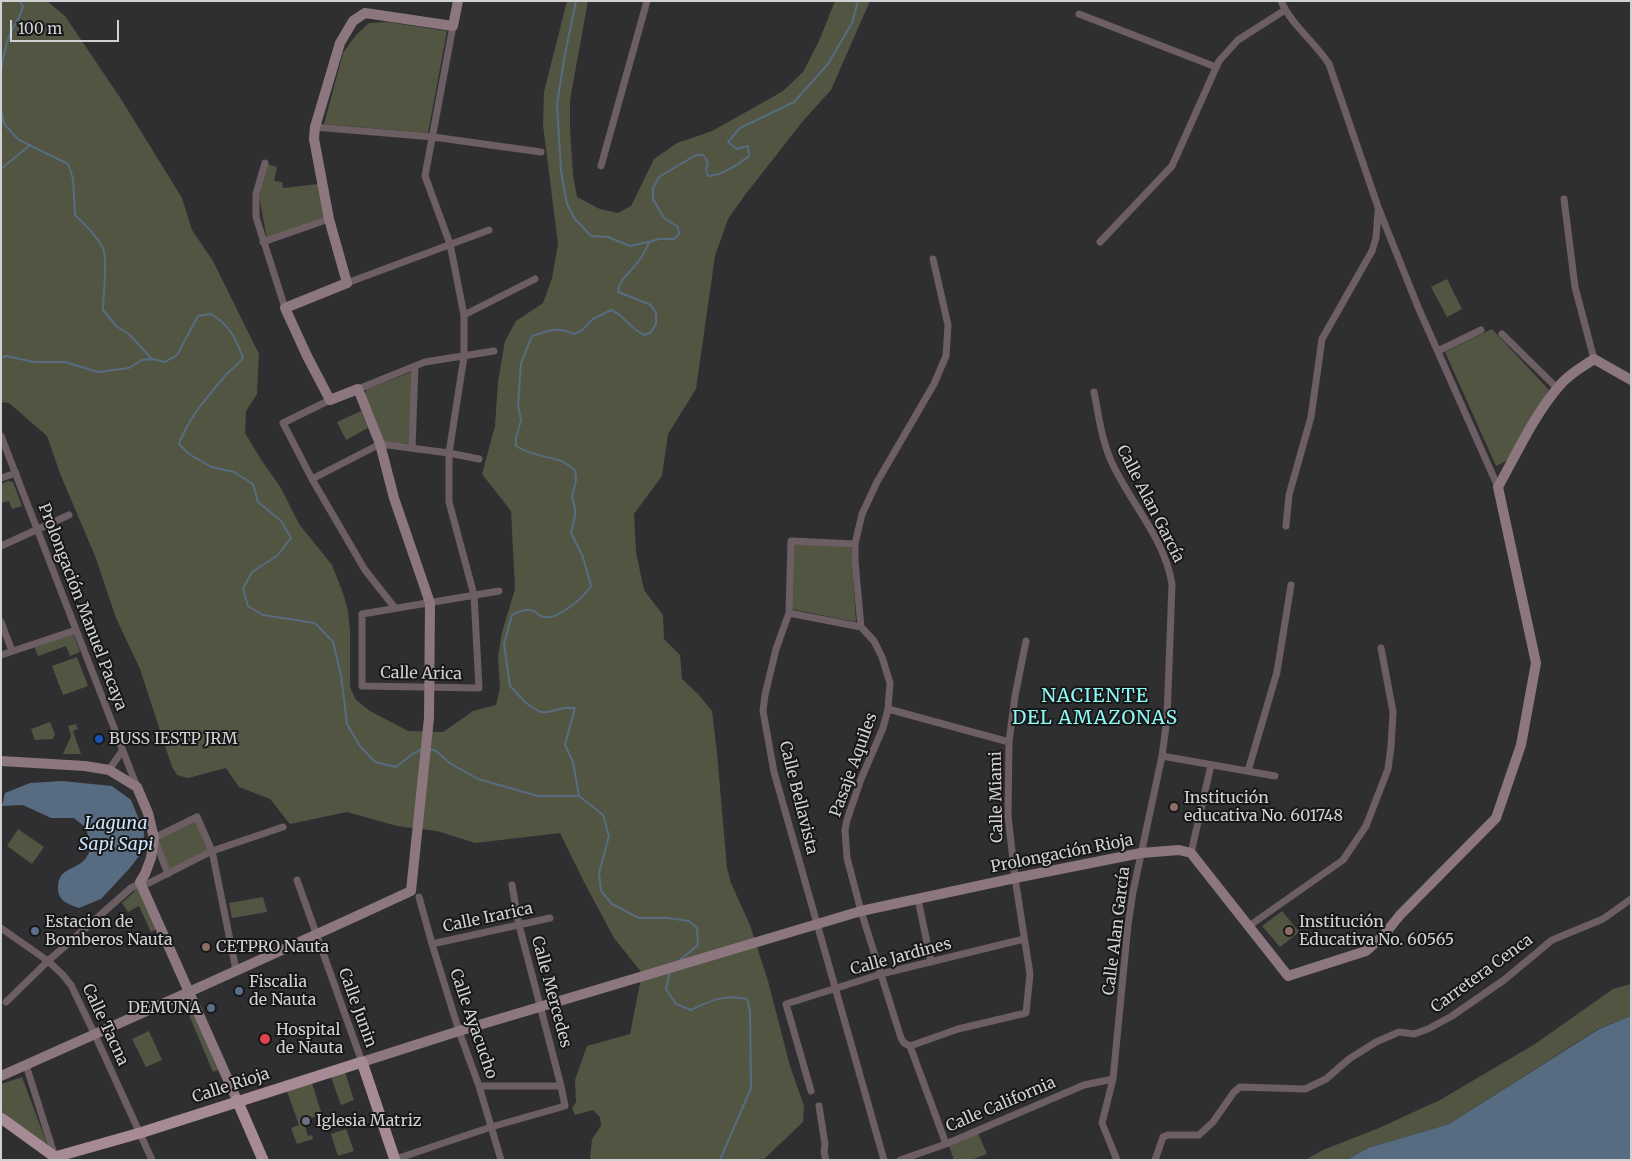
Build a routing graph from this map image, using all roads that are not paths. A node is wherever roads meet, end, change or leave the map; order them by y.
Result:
1 (458, 1) edge
2 (647, 1) edge
3 (1281, 1) edge
4 (1285, 10) junction
5 (1079, 14) dead end
6 (453, 26) junction
7 (1216, 67) junction
8 (315, 127) junction
9 (433, 137) junction
10 (541, 152) dead end
11 (264, 163) dead end
12 (602, 166) dead end
13 (1564, 199) dead end
14 (1378, 207) junction
15 (329, 220) junction
16 (489, 230) dead end
17 (263, 242) junction
18 (1100, 242) dead end
19 (450, 244) junction
20 (934, 259) dead end
21 (535, 279) dead end
22 (347, 283) junction
23 (285, 308) junction
24 (464, 315) junction
25 (1481, 330) dead end
26 (1502, 334) dead end
27 (494, 351) dead end
28 (1438, 351) junction
29 (464, 357) junction
30 (1594, 359) junction
31 (415, 366) junction
32 (1631, 380) edge
33 (1557, 388) junction
34 (358, 389) junction
35 (1094, 392) dead end
36 (330, 400) junction
37 (1, 436) edge
38 (380, 444) junction
39 (412, 448) junction
40 (449, 453) junction
41 (478, 459) dead end
42 (16, 473) junction
43 (1, 478) edge
44 (312, 479) junction
45 (1498, 487) junction
46 (69, 515) dead end
47 (1286, 526) dead end
48 (37, 529) junction
49 (856, 544) junction
50 (1, 546) edge
51 (1292, 585) dead end
52 (499, 591) dead end
53 (474, 595) junction
54 (430, 603) junction
55 (395, 608) junction
56 (788, 613) junction
57 (1, 622) edge
58 (861, 627) junction
59 (76, 630) junction
60 (1026, 641) dead end
61 (1382, 648) dead end
62 (12, 651) junction
63 (1, 655) edge
64 (429, 688) junction
65 (888, 709) junction
66 (1009, 742) junction
67 (122, 751) junction
68 (1162, 756) junction
69 (1, 761) edge
70 (1211, 765) junction
71 (109, 770) junction
72 (1248, 771) junction
73 (1275, 776) dead end
74 (137, 787) junction
75 (283, 827) dead end
76 (154, 838) junction
77 (212, 851) junction
78 (1141, 853) junction
79 (1191, 853) junction
80 (168, 874) junction
81 (1014, 878) junction
82 (297, 880) dead end
83 (141, 884) junction
84 (512, 885) dead end
85 (419, 897) dead end
86 (918, 899) junction
87 (1631, 900) edge
88 (861, 911) junction
89 (550, 918) dead end
90 (818, 924) junction
91 (519, 925) junction
92 (1249, 926) junction
93 (1, 928) edge
94 (316, 935) junction
95 (1024, 939) junction
96 (432, 944) junction
97 (48, 961) junction
98 (931, 962) junction
99 (236, 970) junction
100 (881, 974) junction
101 (836, 989) junction
102 (190, 992) junction
103 (590, 992) joint
104 (6, 1002) dead end
105 (540, 1007) junction
106 (459, 1031) junction
107 (96, 1034) junction
108 (912, 1046) junction
109 (362, 1062) junction
110 (26, 1065) junction
111 (1, 1076) edge
112 (1113, 1079) junction
113 (479, 1086) junction
114 (562, 1086) junction
115 (812, 1091) dead end
116 (237, 1100) junction
117 (819, 1106) dead end
118 (1, 1118) edge
119 (491, 1127) junction
120 (140, 1133) junction
121 (946, 1144) junction
122 (56, 1158) edge
123 (152, 1160) edge
124 (262, 1160) edge
125 (394, 1160) edge
126 (502, 1160) edge
127 (826, 1160) edge
128 (884, 1160) edge
129 (900, 1160) edge
130 (1117, 1160) edge
131 (1155, 1160) edge

1 - 6 street
2 - 12 street
3 - 4 street
4 - 7 street
4 - 14 street
5 - 7 street
6 - 8 street
6 - 9 street
7 - 18 street
8 - 9 street
8 - 15 street
9 - 10 street
9 - 19 street
11 - 17 street
13 - 30 street
14 - 28 street
14 - 47 street
15 - 17 street
15 - 22 street
16 - 19 street
17 - 23 street
19 - 22 street
19 - 24 street
20 - 49 street
21 - 24 street
22 - 23 street
23 - 36 street
24 - 29 street
25 - 28 street
26 - 33 street
27 - 29 street
28 - 45 street
29 - 31 street
29 - 40 street
30 - 32 street
30 - 33 street
31 - 34 street
31 - 39 street
33 - 45 street
34 - 36 street
34 - 38 street
35 - 68 street, Calle Alan García
36 - 44 street
37 - 42 street, Prolongación Manuel Pacaya
38 - 39 street
38 - 44 street
38 - 54 street
39 - 40 street
40 - 41 street
40 - 53 street
42 - 43 street
42 - 48 street, Prolongación Manuel Pacaya
44 - 55 street
45 - 92 street
46 - 48 street
48 - 50 street
48 - 59 street, Prolongación Manuel Pacaya
49 - 56 street, Calle Bellavista
49 - 58 street
51 - 72 street
52 - 53 street
53 - 54 street
53 - 64 street, Calle Arica
54 - 55 street
54 - 64 street
55 - 64 street, Calle Arica
56 - 58 street
56 - 90 street, Calle Bellavista
57 - 62 street
58 - 65 street, Pasaje Aquiles
59 - 62 street
59 - 67 street, Prolongación Manuel Pacaya
60 - 66 street, Calle Miami
61 - 92 street
62 - 63 street
64 - 94 street
65 - 66 street
65 - 88 street, Pasaje Aquiles
66 - 81 street, Calle Miami
67 - 71 street
67 - 74 street, Prolongación Manuel Pacaya
68 - 70 street
68 - 78 street, Calle Alan García
69 - 71 street
70 - 72 street
70 - 79 street
71 - 74 street
72 - 73 street
74 - 76 street
75 - 77 street
76 - 77 street
76 - 80 street
76 - 83 street
77 - 80 street
77 - 99 street
78 - 79 street, Prolongación Rioja
78 - 81 street, Prolongación Rioja
78 - 112 street, Calle Alan García
79 - 92 street
80 - 83 street
81 - 86 street, Prolongación Rioja
81 - 95 street, Calle Miami
82 - 94 street, Calle Junin
83 - 97 street
83 - 102 street
84 - 91 street, Calle Mercedes
85 - 96 street, Calle Ayacucho
86 - 88 street, Prolongación Rioja
86 - 98 street
87 - 131 street, Carretera Cenca
88 - 90 street, Prolongación Rioja
88 - 100 street, Pasaje Aquiles
89 - 91 street, Calle Irarica
90 - 101 street, Calle Bellavista
90 - 103 street, Prolongación Rioja
91 - 96 street, Calle Irarica
91 - 105 street, Calle Mercedes
93 - 97 street, Calle Tacna
94 - 99 street
94 - 109 street, Calle Junin
95 - 98 street, Calle Jardines
95 - 108 street, Calle Miami
96 - 106 street, Calle Ayacucho
97 - 104 street
97 - 107 street, Calle Tacna
98 - 100 street, Calle Jardines
99 - 102 street
100 - 101 street, Calle Jardines
100 - 108 street, Pasaje Aquiles
101 - 115 street, Calle Jardines
101 - 128 street, Calle Bellavista
102 - 107 street
102 - 116 street
103 - 105 street, Calle Rioja
105 - 106 street, Calle Rioja
105 - 114 street, Calle Mercedes
106 - 109 street, Calle Rioja
106 - 113 street, Calle Ayacucho
107 - 110 street
107 - 120 street, Calle Tacna
108 - 121 street, Pasaje Aquiles
109 - 116 main road, Calle Rioja
109 - 125 main road
110 - 111 street
110 - 122 street
112 - 121 street, Calle California
112 - 130 street, Calle Alan García
113 - 114 street
113 - 119 street, Calle Ayacucho
114 - 119 street, Calle Mercedes
116 - 120 main road, Calle Rioja
116 - 124 main road
117 - 127 street
118 - 122 main road
119 - 125 street
119 - 126 street, Calle Ayacucho
120 - 122 main road, Calle Rioja
120 - 123 street, Calle Tacna
121 - 129 street, Calle California

